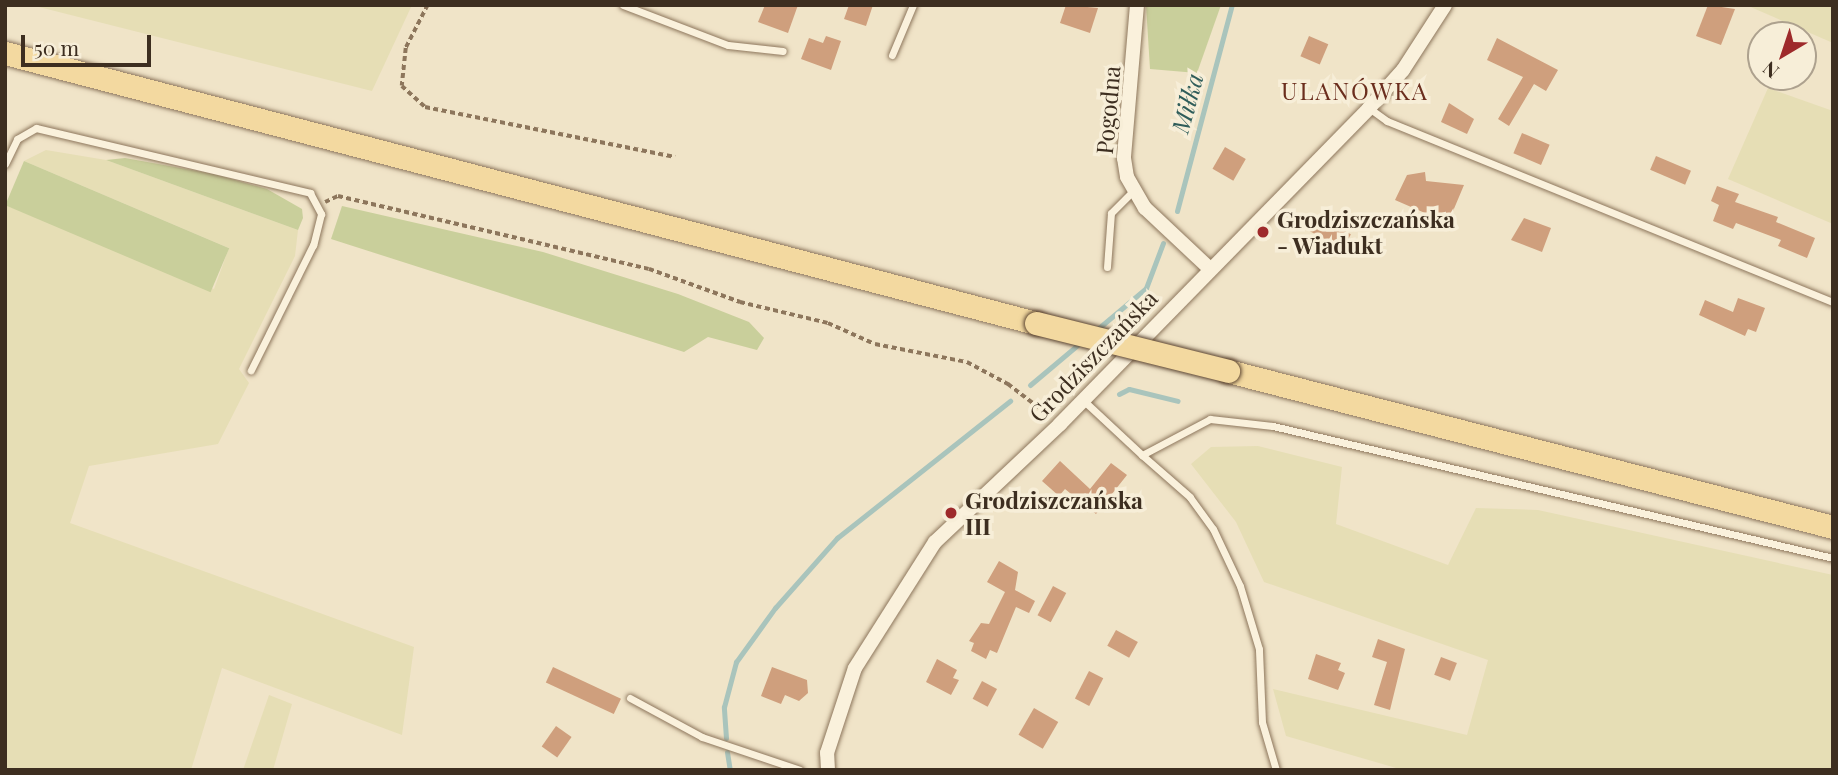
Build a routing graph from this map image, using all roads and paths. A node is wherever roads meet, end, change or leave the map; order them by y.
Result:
1 (428, 5) edge
2 (623, 5) edge
3 (913, 5) edge
4 (1137, 5) edge
5 (1445, 5) edge
6 (783, 51) dead end
7 (5, 53) edge
8 (892, 55) dead end
9 (1369, 108) junction
10 (675, 157) dead end
11 (5, 164) edge
12 (1132, 192) junction
13 (318, 205) junction
14 (1107, 267) dead end
15 (1210, 269) junction
16 (1833, 302) edge
17 (251, 370) dead end
18 (1083, 400) junction
19 (1060, 424) junction
20 (1142, 455) junction
21 (1833, 527) edge
22 (1833, 558) edge
23 (630, 698) dead end
24 (800, 770) edge
25 (828, 770) edge
26 (1276, 770) edge

1 - 10 path
2 - 6 lane
3 - 8 lane
4 - 12 street, Pogodna
5 - 9 street, Grodziszczańska
7 - 21 main road, bridge
9 - 15 street, Grodziszczańska
9 - 16 lane
11 - 13 lane
12 - 14 lane
12 - 15 street
13 - 17 lane
13 - 19 path
15 - 18 street, Grodziszczańska
18 - 19 street, Grodziszczańska
18 - 20 lane
19 - 25 street, Grodziszczańska
20 - 22 lane
20 - 26 lane
23 - 24 lane

